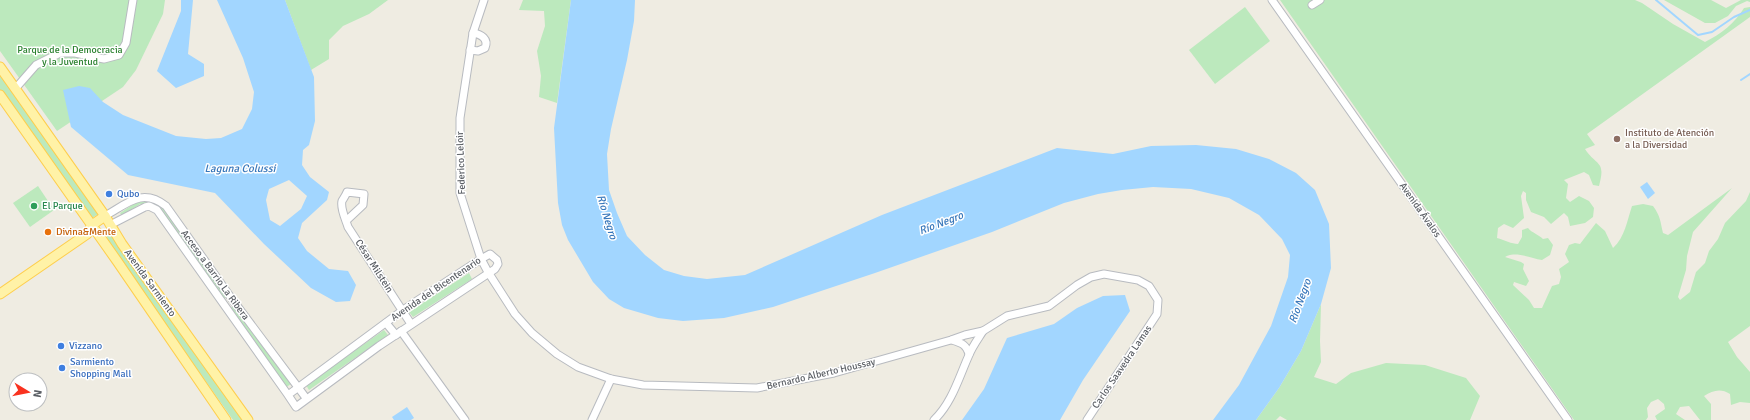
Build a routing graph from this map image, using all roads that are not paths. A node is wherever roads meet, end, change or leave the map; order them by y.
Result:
1 (133, 0) edge
2 (484, 0) edge
3 (1272, 0) edge
4 (1320, 0) edge
5 (1312, 6) dead end
6 (473, 33) junction
7 (470, 50) junction
8 (0, 66) edge
9 (15, 89) junction
10 (0, 95) edge
11 (105, 216) junction
12 (346, 221) dead end
13 (110, 225) junction
14 (94, 229) junction
15 (481, 259) junction
16 (488, 272) junction
17 (0, 294) edge
18 (232, 299) junction
19 (224, 306) junction
20 (403, 310) junction
21 (1158, 314) joint
22 (386, 323) junction
23 (411, 324) junction
24 (983, 331) junction
25 (399, 333) junction
26 (951, 340) junction
27 (969, 354) junction
28 (611, 379) junction
29 (297, 387) junction
30 (288, 394) junction
31 (306, 398) junction
32 (226, 420) edge
33 (248, 420) edge
34 (465, 420) edge
35 (592, 420) edge
36 (934, 420) edge
37 (1087, 420) edge
38 (1568, 420) edge

1 - 9 street
2 - 6 street, Federico Leloir
3 - 38 street, Avenida Ávalos
4 - 5 street
6 - 7 street, Federico Leloir
6 - 7 street
7 - 15 street, Federico Leloir
8 - 9 main road, Avenida Sarmiento
9 - 11 main road, Avenida Sarmiento
10 - 14 main road, Avenida Sarmiento
11 - 13 main road, Avenida Sarmiento
11 - 14 main road
11 - 18 street, Acceso a Barrio La Ribera
12 - 20 street, César Milstein
13 - 14 main road
13 - 19 street
13 - 33 main road, Avenida Sarmiento
14 - 17 main road
14 - 32 main road, Avenida Sarmiento
15 - 16 street, Federico Leloir
15 - 16 street, Avenida del Bicentenario
15 - 20 street, Avenida del Bicentenario
16 - 23 street, Avenida del Bicentenario
16 - 28 street, Bernardo Alberto Houssay
18 - 19 street
18 - 29 street, Acceso a Barrio La Ribera
19 - 30 street
20 - 22 street, Avenida del Bicentenario
20 - 23 street, César Milstein
21 - 24 street, Bernardo Alberto Houssay
21 - 37 street, Carlos Saavedra Lamas
22 - 25 street
22 - 29 street, Avenida del Bicentenario
23 - 25 street, Avenida del Bicentenario
24 - 26 street, Bernardo Alberto Houssay
24 - 27 street
25 - 31 street, Avenida del Bicentenario
25 - 34 street
26 - 27 street
26 - 28 street, Bernardo Alberto Houssay
27 - 36 street
28 - 35 street
29 - 30 street, Avenida del Bicentenario
29 - 31 street, Acceso a Barrio La Ribera
30 - 31 street, Avenida del Bicentenario

